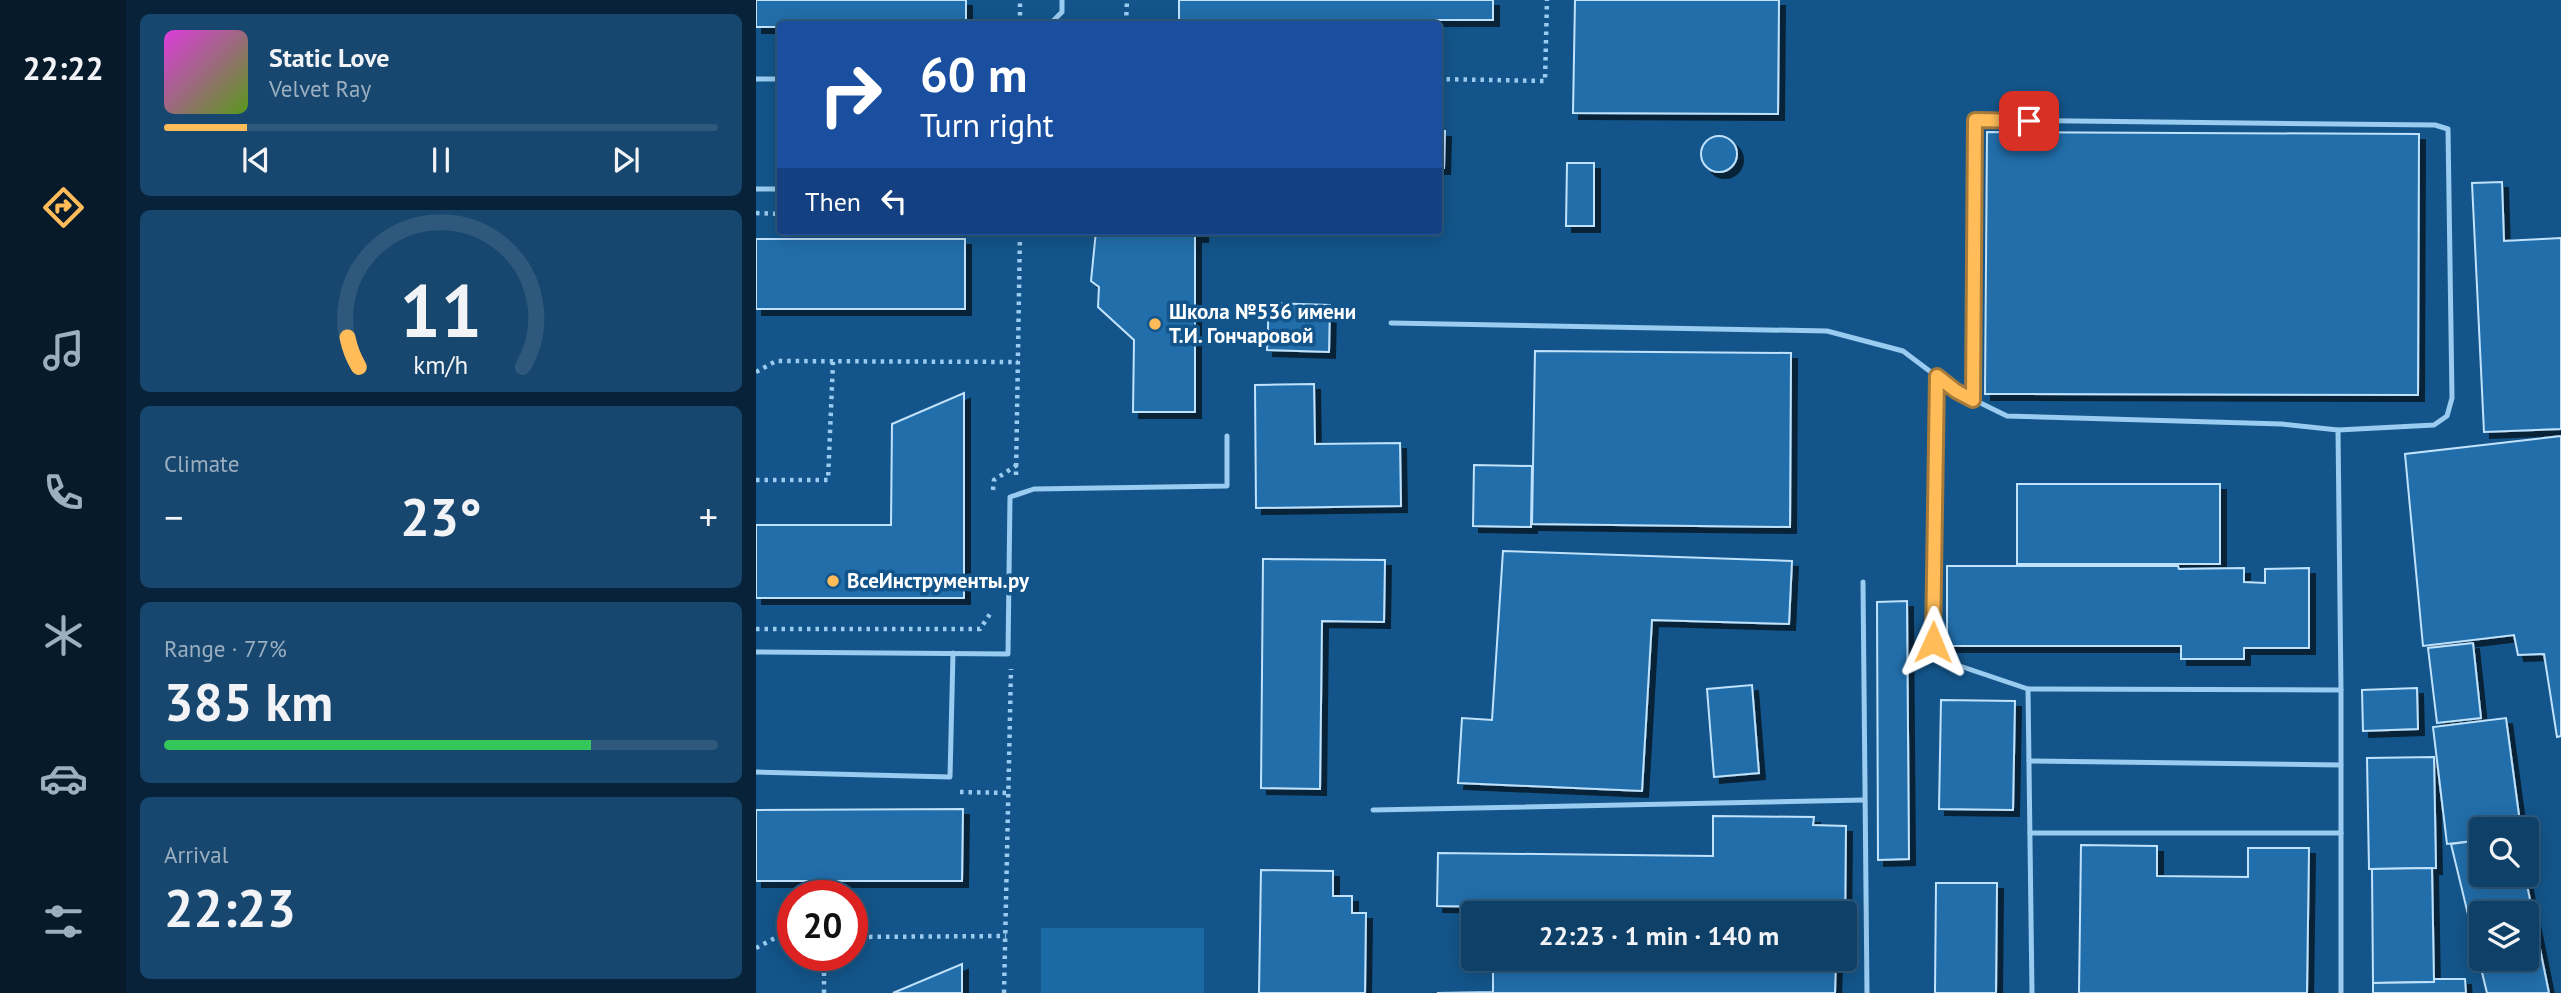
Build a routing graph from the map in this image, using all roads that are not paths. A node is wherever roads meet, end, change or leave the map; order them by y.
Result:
1 (1062, 0) edge
2 (1053, 21) edge
3 (756, 79) edge
4 (777, 79) edge
5 (756, 189) edge
6 (777, 189) edge
7 (1391, 323) dead end
8 (1937, 376) junction
9 (1973, 400) junction
10 (2339, 430) junction
11 (1227, 436) dead end
12 (1863, 582) dead end
13 (756, 652) edge
14 (953, 653) junction
15 (2028, 689) junction
16 (2342, 690) junction
17 (2029, 761) junction
18 (2341, 765) junction
19 (756, 772) edge
20 (1864, 800) junction
21 (1373, 810) dead end
22 (2030, 833) junction
23 (2341, 833) junction
24 (1867, 993) edge
25 (2032, 993) edge
26 (2341, 993) edge

1 - 2 lane
3 - 4 lane
5 - 6 lane
7 - 8 lane
8 - 9 lane
8 - 15 lane
9 - 10 lane
9 - 10 lane
10 - 16 lane
11 - 14 lane
12 - 20 lane
13 - 14 lane
14 - 19 lane
15 - 16 lane
15 - 17 lane
16 - 18 lane
17 - 18 lane
17 - 22 lane
18 - 23 lane
20 - 21 lane
20 - 24 lane
22 - 23 lane
22 - 25 lane
23 - 26 lane

